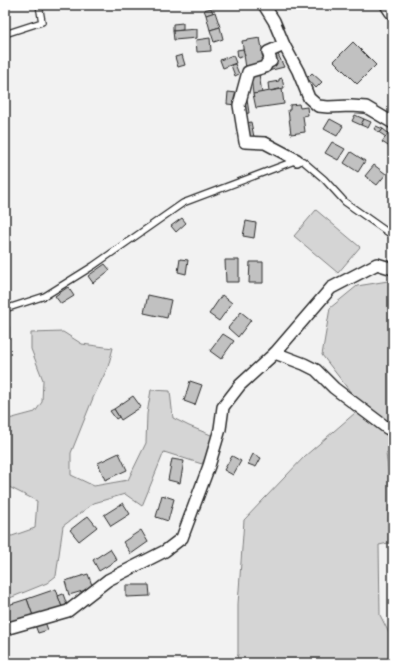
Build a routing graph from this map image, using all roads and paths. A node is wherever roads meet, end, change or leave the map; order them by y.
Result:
1 (39, 5) edge
2 (264, 5) edge
3 (389, 5) edge
4 (393, 11) edge
5 (5, 34) edge
6 (284, 45) junction
7 (393, 123) edge
8 (297, 160) junction
9 (393, 236) edge
10 (393, 268) edge
11 (5, 309) edge
12 (275, 353) junction
13 (393, 431) edge
14 (5, 629) edge

1 - 5 lane
2 - 6 street
3 - 4 street
6 - 7 street
6 - 8 street
8 - 9 lane
8 - 11 lane
10 - 12 street
12 - 13 street
12 - 14 street

